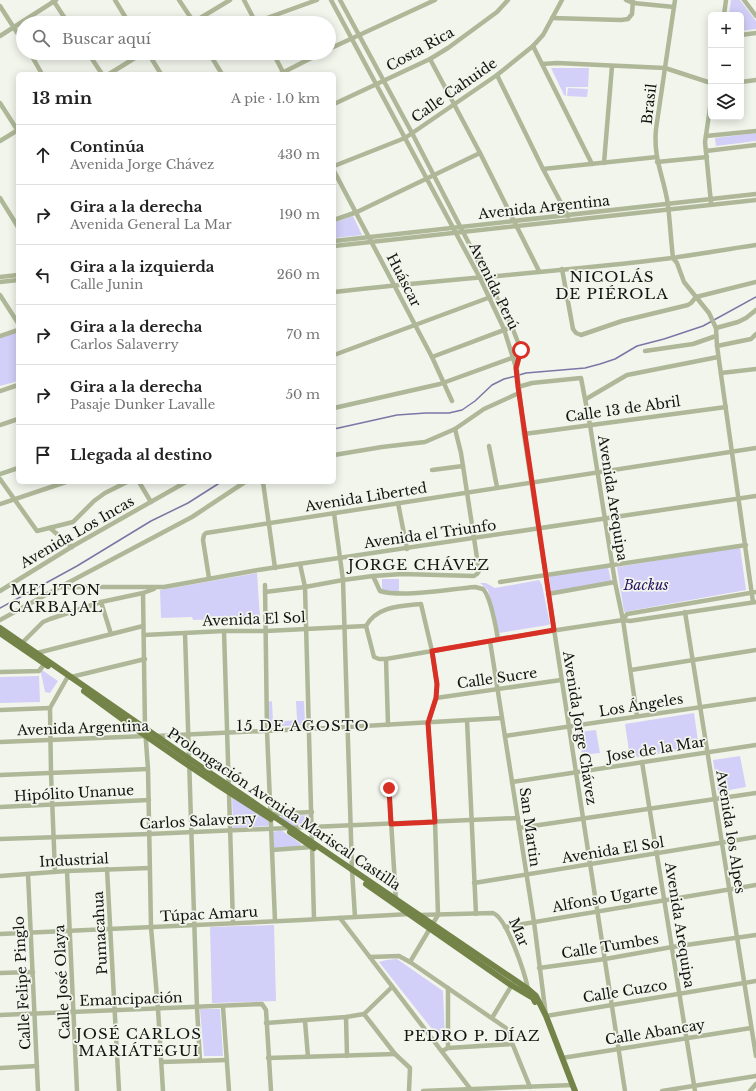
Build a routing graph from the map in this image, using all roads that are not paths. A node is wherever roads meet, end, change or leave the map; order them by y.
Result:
1 (55, 0) edge
2 (116, 0) edge
3 (179, 0) edge
4 (230, 0) edge
5 (244, 0) edge
6 (317, 0) edge
7 (331, 0) edge
8 (340, 0) edge
9 (435, 0) edge
10 (508, 0) edge
11 (562, 0) edge
12 (626, 0) edge
13 (674, 0) edge
14 (726, 0) edge
15 (744, 0) edge
16 (633, 1) edge
17 (0, 6) edge
18 (674, 7) junction
19 (724, 12) edge
20 (32, 16) edge
21 (64, 16) edge
22 (125, 16) edge
23 (190, 16) edge
24 (204, 16) edge
25 (252, 16) edge
26 (275, 16) edge
27 (756, 16) edge
28 (552, 18) junction
29 (14, 28) junction
30 (16, 31) edge
31 (360, 34) junction
32 (756, 34) edge
33 (744, 35) edge
34 (0, 36) edge
35 (352, 38) junction
36 (336, 46) edge
37 (533, 46) junction
38 (430, 59) junction
39 (34, 60) edge
40 (93, 60) edge
41 (132, 60) edge
42 (152, 60) edge
43 (213, 60) edge
44 (276, 60) edge
45 (307, 60) edge
46 (542, 64) junction
47 (612, 66) junction
48 (664, 68) junction
49 (41, 72) edge
50 (101, 72) edge
51 (112, 72) edge
52 (160, 72) edge
53 (221, 72) edge
54 (282, 72) edge
55 (284, 72) edge
56 (497, 75) junction
57 (756, 80) edge
58 (385, 81) junction
59 (708, 82) edge
60 (744, 82) edge
61 (377, 84) junction
62 (0, 103) edge
63 (336, 103) edge
64 (454, 104) junction
65 (708, 120) edge
66 (16, 127) edge
67 (756, 130) edge
68 (16, 131) edge
69 (412, 133) junction
70 (706, 136) junction
71 (405, 138) junction
72 (0, 141) edge
73 (756, 145) edge
74 (706, 151) junction
75 (480, 153) junction
76 (707, 157) junction
77 (657, 159) junction
78 (604, 163) junction
79 (592, 164) junction
80 (336, 165) edge
81 (543, 169) junction
82 (336, 174) edge
83 (434, 175) junction
84 (427, 178) junction
85 (755, 197) edge
86 (0, 198) edge
87 (711, 203) junction
88 (668, 207) junction
89 (357, 212) junction
90 (611, 213) junction
91 (567, 215) junction
92 (336, 219) edge
93 (552, 220) junction
94 (570, 220) junction
95 (514, 221) junction
96 (16, 224) edge
97 (516, 226) junction
98 (454, 230) junction
99 (462, 230) junction
100 (371, 239) junction
101 (336, 241) edge
102 (756, 245) edge
103 (336, 246) edge
104 (673, 258) junction
105 (562, 269) junction
106 (539, 271) junction
107 (16, 275) edge
108 (0, 276) edge
109 (488, 277) junction
110 (480, 278) junction
111 (16, 280) edge
112 (0, 282) edge
113 (756, 282) edge
114 (394, 285) junction
115 (336, 292) edge
116 (0, 295) edge
117 (496, 295) junction
118 (696, 297) junction
119 (489, 298) junction
120 (756, 310) edge
121 (16, 320) edge
122 (415, 325) junction
123 (512, 326) junction
124 (715, 327) junction
125 (504, 329) junction
126 (16, 331) edge
127 (756, 334) edge
128 (0, 336) edge
129 (716, 336) junction
130 (716, 346) junction
131 (645, 351) dead end
132 (336, 354) edge
133 (520, 355) junction
134 (513, 356) junction
135 (432, 357) junction
136 (718, 357) junction
137 (756, 369) edge
138 (517, 370) junction
139 (721, 373) junction
140 (444, 382) junction
141 (518, 385) junction
142 (16, 386) edge
143 (0, 391) edge
144 (519, 393) junction
145 (586, 399) junction
146 (452, 401) dead end
147 (726, 406) junction
148 (336, 408) edge
149 (16, 420) edge
150 (0, 425) edge
151 (590, 425) junction
152 (456, 429) junction
153 (524, 434) junction
154 (489, 446) dead end
155 (756, 448) edge
156 (732, 452) junction
157 (336, 455) edge
158 (463, 466) junction
159 (16, 469) edge
160 (432, 470) dead end
161 (598, 473) junction
162 (0, 474) edge
163 (0, 479) edge
164 (531, 482) junction
165 (60, 484) edge
166 (123, 484) edge
167 (140, 484) edge
168 (179, 484) edge
169 (242, 484) edge
170 (263, 484) edge
171 (497, 487) junction
172 (466, 492) junction
173 (756, 496) edge
174 (738, 499) junction
175 (14, 500) junction
176 (151, 502) junction
177 (398, 503) junction
178 (0, 504) edge
179 (334, 513) junction
180 (606, 519) junction
181 (268, 524) junction
182 (50, 528) junction
183 (538, 529) junction
184 (473, 539) junction
185 (746, 545) junction
186 (72, 547) junction
187 (407, 549) junction
188 (341, 558) junction
189 (300, 564) junction
190 (613, 565) junction
191 (275, 568) junction
192 (545, 575) junction
193 (373, 576) junction
194 (210, 578) junction
195 (343, 580) junction
196 (500, 582) dead end
197 (615, 582) junction
198 (265, 585) dead end
199 (60, 586) junction
200 (305, 587) junction
201 (155, 588) junction
202 (0, 591) edge
203 (265, 592) junction
204 (754, 592) edge
205 (143, 593) junction
206 (548, 594) junction
207 (101, 602) junction
208 (755, 602) edge
209 (684, 612) junction
210 (0, 620) edge
211 (623, 620) junction
212 (143, 626) junction
213 (345, 626) junction
214 (366, 626) junction
215 (0, 628) edge
216 (305, 628) junction
217 (554, 630) junction
218 (224, 631) junction
219 (266, 631) junction
220 (0, 633) edge
221 (185, 633) junction
222 (111, 634) junction
223 (144, 635) junction
224 (498, 640) junction
225 (490, 641) junction
226 (20, 645) junction
227 (756, 650) edge
228 (432, 651) junction
229 (37, 653) junction
230 (145, 659) junction
231 (386, 659) junction
232 (692, 660) junction
233 (46, 662) junction
234 (631, 670) junction
235 (0, 672) edge
236 (70, 678) junction
237 (562, 680) junction
238 (498, 690) junction
239 (436, 698) junction
240 (756, 699) edge
241 (700, 707) junction
242 (50, 708) junction
243 (0, 710) edge
244 (637, 716) junction
245 (502, 718) junction
246 (467, 720) junction
247 (428, 723) junction
248 (388, 725) junction
249 (569, 726) junction
250 (347, 727) junction
251 (145, 728) junction
252 (308, 729) junction
253 (267, 731) junction
254 (227, 732) junction
255 (187, 734) junction
256 (145, 736) junction
257 (155, 736) junction
258 (505, 736) junction
259 (50, 740) junction
260 (0, 742) edge
261 (756, 745) edge
262 (707, 752) junction
263 (188, 761) junction
264 (642, 762) junction
265 (148, 769) junction
266 (576, 772) junction
267 (51, 773) junction
268 (0, 775) edge
269 (512, 782) junction
270 (229, 785) junction
271 (389, 788) dead end
272 (229, 793) junction
273 (756, 793) edge
274 (715, 799) junction
275 (149, 800) junction
276 (52, 805) junction
277 (0, 807) edge
278 (650, 808) junction
279 (312, 812) junction
280 (271, 817) junction
281 (518, 818) junction
282 (583, 818) junction
283 (472, 820) junction
284 (435, 822) junction
285 (391, 824) junction
286 (351, 826) junction
287 (312, 827) junction
288 (271, 828) junction
289 (288, 828) junction
290 (519, 828) junction
291 (231, 831) junction
292 (190, 832) junction
293 (149, 834) junction
294 (756, 837) edge
295 (53, 838) junction
296 (0, 839) edge
297 (722, 843) junction
298 (312, 845) junction
299 (272, 850) junction
300 (657, 854) junction
301 (590, 864) junction
302 (150, 868) junction
303 (108, 869) junction
304 (67, 871) junction
305 (55, 872) junction
306 (352, 873) junction
307 (28, 874) junction
308 (526, 875) junction
309 (0, 876) edge
310 (474, 884) junction
311 (756, 885) edge
312 (730, 889) junction
313 (664, 899) junction
314 (395, 902) junction
315 (597, 910) junction
316 (408, 914) junction
317 (476, 914) junction
318 (418, 915) junction
319 (438, 915) junction
320 (355, 917) junction
321 (340, 918) junction
322 (314, 919) junction
323 (275, 921) junction
324 (534, 922) junction
325 (233, 923) junction
326 (195, 925) junction
327 (505, 926) junction
328 (151, 927) junction
329 (431, 927) junction
330 (110, 929) junction
331 (71, 931) junction
332 (31, 933) junction
333 (0, 934) edge
334 (756, 935) edge
335 (737, 938) junction
336 (672, 947) junction
337 (370, 957) junction
338 (605, 960) junction
339 (410, 962) junction
340 (539, 968) junction
341 (33, 972) junction
342 (0, 973) edge
343 (756, 981) edge
344 (513, 982) junction
345 (744, 983) junction
346 (392, 987) junction
347 (448, 988) junction
348 (528, 989) junction
349 (679, 994) junction
350 (612, 1005) junction
351 (223, 1006) junction
352 (197, 1008) junction
353 (158, 1009) junction
354 (115, 1011) junction
355 (74, 1012) junction
356 (35, 1014) junction
357 (364, 1014) junction
358 (0, 1015) edge
359 (546, 1016) junction
360 (346, 1017) junction
361 (492, 1018) junction
362 (305, 1020) junction
363 (266, 1023) junction
364 (752, 1028) junction
365 (686, 1038) junction
366 (512, 1044) junction
367 (448, 1048) junction
368 (618, 1049) junction
369 (442, 1051) junction
370 (395, 1054) junction
371 (346, 1056) junction
372 (756, 1056) edge
373 (308, 1057) junction
374 (268, 1058) junction
375 (562, 1058) junction
376 (227, 1060) junction
377 (200, 1061) junction
378 (161, 1062) junction
379 (37, 1066) junction
380 (0, 1068) edge
381 (756, 1076) edge
382 (756, 1084) edge
383 (530, 1087) junction
384 (574, 1088) edge
385 (694, 1088) edge
386 (504, 1089) edge
387 (539, 1089) edge
388 (450, 1090) edge
389 (472, 1090) edge
390 (38, 1091) edge
391 (77, 1091) edge
392 (119, 1091) edge
393 (163, 1091) edge
394 (229, 1091) edge
395 (270, 1091) edge
396 (409, 1091) edge
397 (423, 1091) edge
398 (442, 1091) edge
399 (625, 1091) edge
400 (662, 1091) edge
401 (750, 1091) edge

1 - 20 street
1 - 21 street
2 - 22 street
3 - 23 street
4 - 24 street
5 - 25 street
6 - 26 street
7 - 35 street, Avenida Perú
8 - 31 street, Avenida Perú
9 - 31 street
10 - 38 street, Costa Rica
11 - 28 street, Calle Cahuide
12 - 16 street
13 - 18 street, Brasil
14 - 19 street
15 - 27 street
16 - 18 street
16 - 28 street
17 - 29 street
18 - 48 street, Brasil
28 - 37 street, Calle Cahuide
29 - 30 street
29 - 34 street
31 - 35 street
31 - 58 street, Avenida Perú
32 - 33 street
35 - 36 street
35 - 61 street, Avenida Perú
37 - 46 street
37 - 56 street, Calle Cahuide
38 - 58 street, Costa Rica
38 - 64 street
39 - 49 street
40 - 50 street
41 - 51 street
42 - 52 street
43 - 53 street
44 - 54 street
45 - 55 street
46 - 47 street
46 - 79 street
47 - 48 street
47 - 78 street
48 - 59 street
48 - 77 street, Brasil
56 - 64 street, Calle Cahuide
56 - 81 street
57 - 60 street
58 - 61 street, Costa Rica
58 - 69 street, Avenida Perú
61 - 63 street, Costa Rica
61 - 71 street, Avenida Perú
62 - 66 street
64 - 69 street, Calle Cahuide
64 - 75 street
65 - 70 street
67 - 70 street
68 - 72 street
69 - 71 street, Calle Cahuide
69 - 83 street, Avenida Perú
70 - 74 street
71 - 80 street, Calle Cahuide
71 - 84 street, Avenida Perú
73 - 74 street
74 - 76 street
75 - 83 street
75 - 95 street
76 - 77 street
76 - 87 street
77 - 78 street
77 - 88 street, Brasil
78 - 79 street
79 - 81 street
81 - 91 street
82 - 89 street, Huáscar
83 - 84 street
83 - 99 street, Avenida Perú
84 - 89 street
84 - 98 street, Avenida Perú
85 - 87 street, Avenida Argentina
86 - 96 street
87 - 88 street, Avenida Argentina
88 - 90 street, Avenida Argentina
88 - 104 street, Brasil
89 - 92 street
89 - 100 street, Huáscar
90 - 91 street, Avenida Argentina
90 - 94 street, Avenida Argentina
91 - 93 street, Avenida Argentina
91 - 94 street
93 - 94 street, Avenida Argentina
93 - 95 street, Avenida Argentina
93 - 97 street, Avenida Argentina
95 - 97 street
95 - 99 street, Avenida Argentina
97 - 99 street, Avenida Argentina
97 - 106 street
98 - 99 street, Avenida Argentina
98 - 100 street, Avenida Argentina
98 - 110 street, Avenida Perú
99 - 109 street, Avenida Perú
100 - 101 street, Avenida Argentina
100 - 103 street, Avenida Argentina
100 - 114 street, Huáscar
102 - 104 street
104 - 105 street
104 - 118 street
105 - 106 street
105 - 118 street
106 - 109 street
107 - 108 street
109 - 110 street
109 - 117 street, Avenida Perú
110 - 114 street
110 - 119 street, Avenida Perú
111 - 112 street
113 - 118 street
114 - 115 street
114 - 122 street, Huáscar
116 - 121 street
117 - 119 street
117 - 123 street, Avenida Perú
118 - 124 street
119 - 122 street
119 - 125 street, Avenida Perú
120 - 124 street
122 - 132 street
122 - 135 street, Huáscar
123 - 125 street
123 - 133 street, Avenida Perú
124 - 129 street
125 - 134 street, Avenida Perú
125 - 135 street
126 - 128 street
127 - 130 street
129 - 130 street
129 - 131 street
130 - 136 street
133 - 134 street
133 - 138 street, Avenida Perú
134 - 138 street, Avenida Perú
134 - 140 street
135 - 140 street, Huáscar
136 - 139 street
136 - 145 street
137 - 139 street
138 - 141 street, Avenida Jorge Chávez
139 - 147 street
140 - 146 street, Huáscar
140 - 148 street
141 - 144 street, Avenida Jorge Chávez
141 - 145 street, Avenida Arequipa
142 - 143 street
144 - 152 street
144 - 153 street, Avenida Jorge Chávez
145 - 151 street, Avenida Arequipa
147 - 151 street, Calle 13 de Abril
147 - 156 street
149 - 150 street
151 - 153 street, Calle 13 de Abril
151 - 161 street, Avenida Arequipa
152 - 157 street
152 - 158 street
153 - 164 street, Avenida Jorge Chávez
154 - 171 street
155 - 156 street, Avenida Liberted
156 - 161 street, Avenida Liberted
156 - 174 street
158 - 160 street
158 - 172 street
159 - 162 street
161 - 164 street, Avenida Liberted
161 - 180 street, Avenida Arequipa
163 - 175 street
164 - 171 street, Avenida Liberted
164 - 183 street, Avenida Jorge Chávez
165 - 175 street
166 - 182 street
167 - 176 street
168 - 176 street, Avenida Los Incas
169 - 199 street
170 - 181 street
171 - 172 street, Avenida Liberted
172 - 177 street, Avenida Liberted
172 - 184 street
173 - 174 street, Avenida el Triunfo
174 - 180 street, Avenida el Triunfo
174 - 185 street
175 - 178 street
175 - 182 street
176 - 186 street, Avenida Los Incas
177 - 179 street, Avenida Liberted
177 - 187 street
179 - 181 street, Avenida Liberted
179 - 188 street
180 - 183 street, Avenida el Triunfo
180 - 190 street, Avenida Arequipa
181 - 191 street
181 - 194 street, Avenida Liberted
182 - 186 street
183 - 184 street, Avenida el Triunfo
183 - 192 street, Avenida Jorge Chávez
184 - 187 street, Avenida el Triunfo
184 - 193 street
185 - 190 street
185 - 204 street
186 - 202 street, Avenida Los Incas
187 - 188 street, Avenida el Triunfo
188 - 189 street, Avenida el Triunfo
188 - 195 street
189 - 191 street, Avenida el Triunfo
189 - 200 street
190 - 192 street
190 - 197 street, Avenida Arequipa
191 - 194 street, Avenida el Triunfo
192 - 196 street
192 - 206 street, Avenida Jorge Chávez
193 - 195 street
193 - 224 street
194 - 201 street, Avenida el Triunfo
195 - 200 street
195 - 213 street
197 - 206 street
197 - 211 street, Avenida Arequipa
198 - 203 street
199 - 201 street, Avenida el Triunfo
199 - 210 street
200 - 203 street
200 - 216 street
201 - 205 street
203 - 219 street
204 - 208 street
204 - 211 street
205 - 207 street
205 - 212 street
206 - 217 street, Avenida Jorge Chávez
207 - 222 street
207 - 226 street
208 - 209 street
209 - 211 street
209 - 232 street, Avenida los Alpes
211 - 217 street
211 - 234 street, Avenida Arequipa
212 - 222 street
212 - 223 street
213 - 214 street, Avenida El Sol
213 - 216 street, Avenida El Sol
213 - 250 street
214 - 228 street
214 - 231 street
215 - 226 main road, Prolongación Avenida Mariscal Castilla
216 - 219 street, Avenida El Sol
216 - 252 street
217 - 224 street
217 - 237 street, Avenida Jorge Chávez
218 - 219 street, Avenida El Sol
218 - 221 street, Avenida El Sol
218 - 254 street
219 - 253 street
220 - 226 main road, Prolongación Avenida Mariscal Castilla
221 - 223 street, Avenida El Sol
221 - 255 street
222 - 229 street
223 - 230 street
224 - 225 street
225 - 228 street
225 - 238 street, San Martin
226 - 229 main road, Prolongación Avenida Mariscal Castilla
226 - 233 main road, Prolongación Avenida Mariscal Castilla
227 - 232 street
228 - 231 street
228 - 239 street
229 - 233 main road, Prolongación Avenida Mariscal Castilla
230 - 236 street
230 - 251 street
231 - 248 street
232 - 234 street
232 - 241 street, Avenida los Alpes
233 - 235 street
233 - 236 main road, Prolongación Avenida Mariscal Castilla
234 - 244 street, Avenida Arequipa
236 - 242 street
236 - 251 main road, Prolongación Avenida Mariscal Castilla
236 - 256 main road, Prolongación Avenida Mariscal Castilla
237 - 238 street, Calle Sucre
237 - 249 street, Avenida Jorge Chávez
238 - 239 street, Calle Sucre
238 - 245 street, San Martin
239 - 247 street
240 - 241 street, Los Ángeles
241 - 244 street, Los Ángeles
241 - 262 street, Avenida los Alpes
242 - 243 street
242 - 259 street
244 - 249 street, Los Ángeles
245 - 246 street, Avenida Argentina
245 - 258 street, San Martin
246 - 247 street, Avenida Argentina
246 - 283 street
247 - 248 street, Avenida Argentina
247 - 284 street
248 - 250 street, Avenida Argentina
249 - 258 street, Los Ángeles
249 - 266 street, Avenida Jorge Chávez
250 - 252 street, Avenida Argentina
250 - 286 street
251 - 256 street
251 - 257 main road, Prolongación Avenida Mariscal Castilla
252 - 253 street, Avenida Argentina
252 - 279 street
253 - 254 street, Avenida Argentina
253 - 280 street
254 - 255 street, Avenida Argentina
254 - 270 street
255 - 257 street, Avenida Argentina
255 - 263 street
256 - 257 street, Avenida Argentina
256 - 259 street, Avenida Argentina
256 - 263 main road, Prolongación Avenida Mariscal Castilla
256 - 265 street
257 - 263 main road, Prolongación Avenida Mariscal Castilla
258 - 269 street, San Martin
259 - 260 street, Avenida Argentina
259 - 267 street
261 - 262 street, Jose de la Mar
262 - 264 street, Jose de la Mar
262 - 274 street, Avenida los Alpes
263 - 270 main road, Prolongación Avenida Mariscal Castilla
263 - 272 main road, Prolongación Avenida Mariscal Castilla
263 - 292 street
264 - 266 street, Jose de la Mar
264 - 278 street, Avenida Arequipa
265 - 267 street
265 - 275 street
266 - 269 street, Jose de la Mar
266 - 282 street, Avenida Jorge Chávez
267 - 268 street
267 - 276 street
269 - 281 street, San Martin
270 - 272 street
270 - 280 main road, Prolongación Avenida Mariscal Castilla
271 - 285 street
272 - 280 main road, Prolongación Avenida Mariscal Castilla
272 - 291 street
273 - 274 street
274 - 278 street
274 - 297 street, Avenida los Alpes
275 - 276 street, Hipólito Unanue
275 - 293 street
276 - 277 street, Hipólito Unanue
276 - 295 street
278 - 282 street
278 - 300 street, Avenida Arequipa
279 - 280 street
279 - 287 street
280 - 288 street
280 - 289 main road, Prolongación Avenida Mariscal Castilla
281 - 283 street, Carlos Salaverry
281 - 290 street, San Martin
282 - 290 street
282 - 301 street, Avenida Jorge Chávez
283 - 284 street, Carlos Salaverry
283 - 310 street
284 - 285 street, Carlos Salaverry
284 - 319 street
285 - 286 street, Carlos Salaverry
285 - 314 street
286 - 287 street, Carlos Salaverry
286 - 306 street
287 - 289 street, Carlos Salaverry
287 - 298 street
288 - 289 street, Carlos Salaverry
288 - 291 street, Carlos Salaverry
288 - 299 street
289 - 298 main road, Prolongación Avenida Mariscal Castilla
290 - 308 street, San Martin
291 - 292 street, Carlos Salaverry
291 - 325 street
292 - 293 street, Carlos Salaverry
292 - 326 street
293 - 295 street, Carlos Salaverry
293 - 302 street
294 - 297 street, Avenida El Sol
295 - 296 street, Carlos Salaverry
295 - 305 street
297 - 300 street, Avenida El Sol
297 - 312 street, Avenida los Alpes
298 - 299 street
298 - 306 main road, Prolongación Avenida Mariscal Castilla
298 - 322 street
299 - 323 street
300 - 301 street, Avenida El Sol
300 - 313 street, Avenida Arequipa
301 - 308 street, Avenida El Sol
301 - 315 street, Avenida Jorge Chávez
302 - 303 street, Industrial
302 - 328 street
303 - 304 street, Industrial
303 - 330 street, Pumacahua
304 - 305 street, Industrial
304 - 331 street, Calle José Olaya
305 - 307 street, Industrial
306 - 314 main road, Prolongación Avenida Mariscal Castilla
306 - 320 street
307 - 309 street, Industrial
307 - 332 street, Calle Felipe Pinglo
308 - 310 street, Avenida El Sol
308 - 324 street, San Martin
310 - 317 street
311 - 312 street, Alfonso Ugarte
312 - 313 street, Alfonso Ugarte
312 - 335 street, Avenida los Alpes
313 - 315 street, Alfonso Ugarte
313 - 336 street, Avenida Arequipa
314 - 316 main road, Prolongación Avenida Mariscal Castilla
314 - 318 main road, Prolongación Avenida Mariscal Castilla
315 - 324 street, Alfonso Ugarte
315 - 338 street, Avenida Jorge Chávez
316 - 318 street, Túpac Amaru
316 - 320 street, Túpac Amaru
316 - 329 main road, Prolongación Avenida Mariscal Castilla
317 - 319 street, Mar
317 - 327 street, Mar
318 - 319 street, Mar
318 - 329 main road, Prolongación Avenida Mariscal Castilla
319 - 329 street
320 - 321 street, Túpac Amaru
321 - 322 street, Túpac Amaru
321 - 337 street
322 - 323 street, Túpac Amaru
323 - 325 street, Túpac Amaru
324 - 327 street, Alfonso Ugarte
324 - 340 street, San Martin
325 - 326 street, Túpac Amaru
326 - 328 street, Túpac Amaru
326 - 352 street
327 - 348 street, Mar
328 - 330 street, Túpac Amaru
328 - 353 street
329 - 339 street
329 - 344 main road, Prolongación Avenida Mariscal Castilla
330 - 331 street, Túpac Amaru
330 - 354 street, Pumacahua
331 - 332 street, Túpac Amaru
331 - 355 street, Calle José Olaya
332 - 333 street, Túpac Amaru
332 - 341 street, Calle Felipe Pinglo
334 - 335 street, Calle Tumbes
335 - 336 street, Calle Tumbes
335 - 345 street, Avenida los Alpes
336 - 338 street, Calle Tumbes
336 - 349 street, Avenida Arequipa
337 - 339 street
337 - 346 street
338 - 340 street, Calle Tumbes
338 - 350 street, Avenida Jorge Chávez
339 - 347 street
340 - 359 street, San Martin
341 - 342 street
341 - 356 street, Calle Felipe Pinglo
343 - 345 street, Calle Cuzco
344 - 348 main road, Prolongación Avenida Mariscal Castilla
344 - 359 main road, Prolongación Avenida Mariscal Castilla
344 - 361 street
345 - 349 street, Calle Cuzco
345 - 364 street, Avenida los Alpes
346 - 357 street
346 - 369 street
347 - 361 street
347 - 367 street
348 - 359 main road, Prolongación Avenida Mariscal Castilla
349 - 350 street, Calle Cuzco
349 - 365 street, Avenida Arequipa
350 - 359 street, Calle Cuzco
350 - 368 street, Avenida Jorge Chávez
351 - 352 street, Emancipación
351 - 363 street, Emancipación
351 - 376 street
352 - 353 street, Emancipación
352 - 377 street
353 - 354 street, Emancipación
353 - 378 street
354 - 355 street, Emancipación
354 - 392 street, Pumacahua
355 - 356 street, Emancipación
355 - 391 street, Calle José Olaya
356 - 358 street, Emancipación
356 - 379 street, Calle Felipe Pinglo
357 - 360 street
357 - 370 street
359 - 375 main road, Prolongación Avenida Mariscal Castilla
360 - 362 street
360 - 371 street
361 - 366 street
362 - 363 street
362 - 373 street
363 - 374 street
364 - 365 street, Calle Abancay
364 - 372 street, Avenida los Alpes
365 - 368 street, Calle Abancay
365 - 385 street, Avenida Arequipa
366 - 367 street
366 - 383 street
367 - 369 street
368 - 375 street, Calle Abancay
368 - 399 street, Avenida Jorge Chávez
369 - 389 street
370 - 371 street
370 - 396 street
371 - 373 street
373 - 374 street
374 - 395 street
375 - 384 main road, Prolongación Avenida Mariscal Castilla
376 - 377 street
376 - 394 street
377 - 378 street
378 - 393 street
379 - 380 street
379 - 390 street, Calle Felipe Pinglo
381 - 385 street
382 - 401 street
383 - 386 street
383 - 387 street
384 - 387 street
385 - 400 street
386 - 389 street
388 - 389 street
388 - 398 street
397 - 398 street

